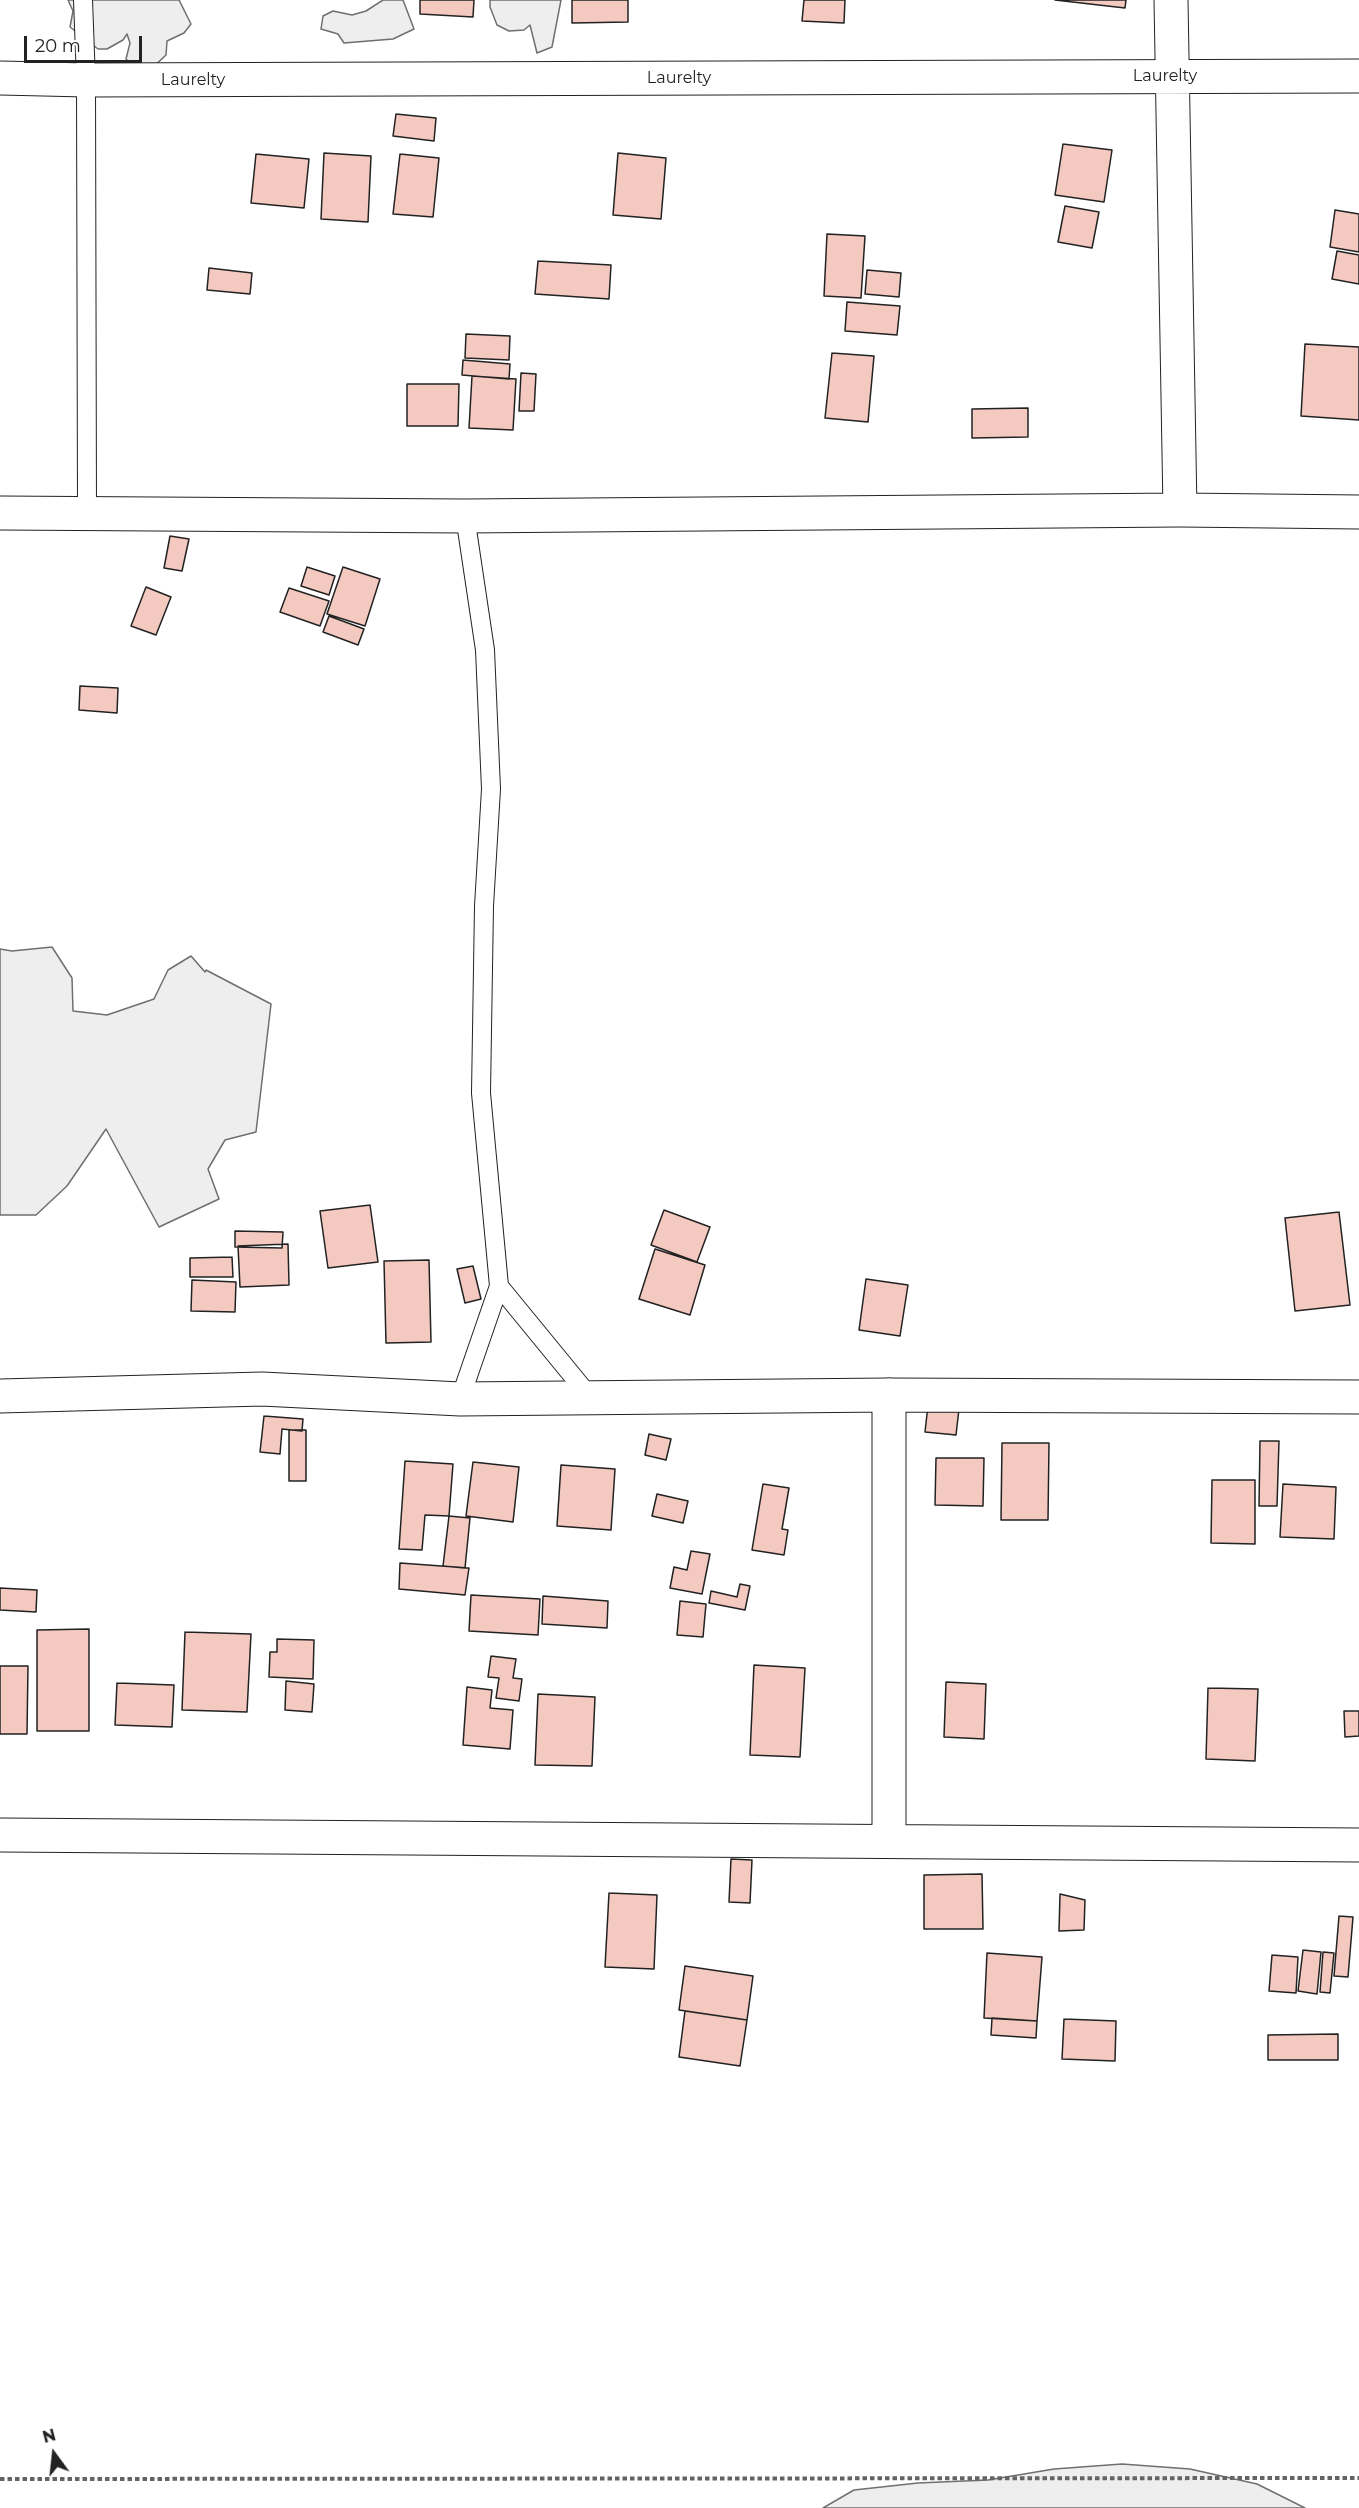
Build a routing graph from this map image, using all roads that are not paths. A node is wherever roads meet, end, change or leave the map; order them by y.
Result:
1 (83, 0) edge
2 (1171, 0) edge
3 (1172, 76) junction
4 (1359, 76) edge
5 (0, 78) edge
6 (86, 80) junction
7 (1180, 510) junction
8 (1359, 512) edge
9 (0, 513) edge
10 (87, 514) junction
11 (465, 516) junction
12 (499, 1286) junction
13 (889, 1395) junction
14 (0, 1396) edge
15 (590, 1397) junction
16 (1359, 1397) edge
17 (460, 1399) junction
18 (0, 1835) edge
19 (889, 1841) junction
20 (1359, 1845) edge

1 - 6 lane
2 - 3 street
3 - 4 street, Laurelty
3 - 6 street, Laurelty
3 - 7 street
5 - 6 street, Laurelty
6 - 10 lane
7 - 8 street
7 - 11 street
9 - 10 street
10 - 11 street
11 - 12 lane
12 - 15 lane
12 - 17 lane
13 - 15 street
13 - 16 street
13 - 19 street
14 - 17 street
15 - 17 street
18 - 19 street
19 - 20 street

